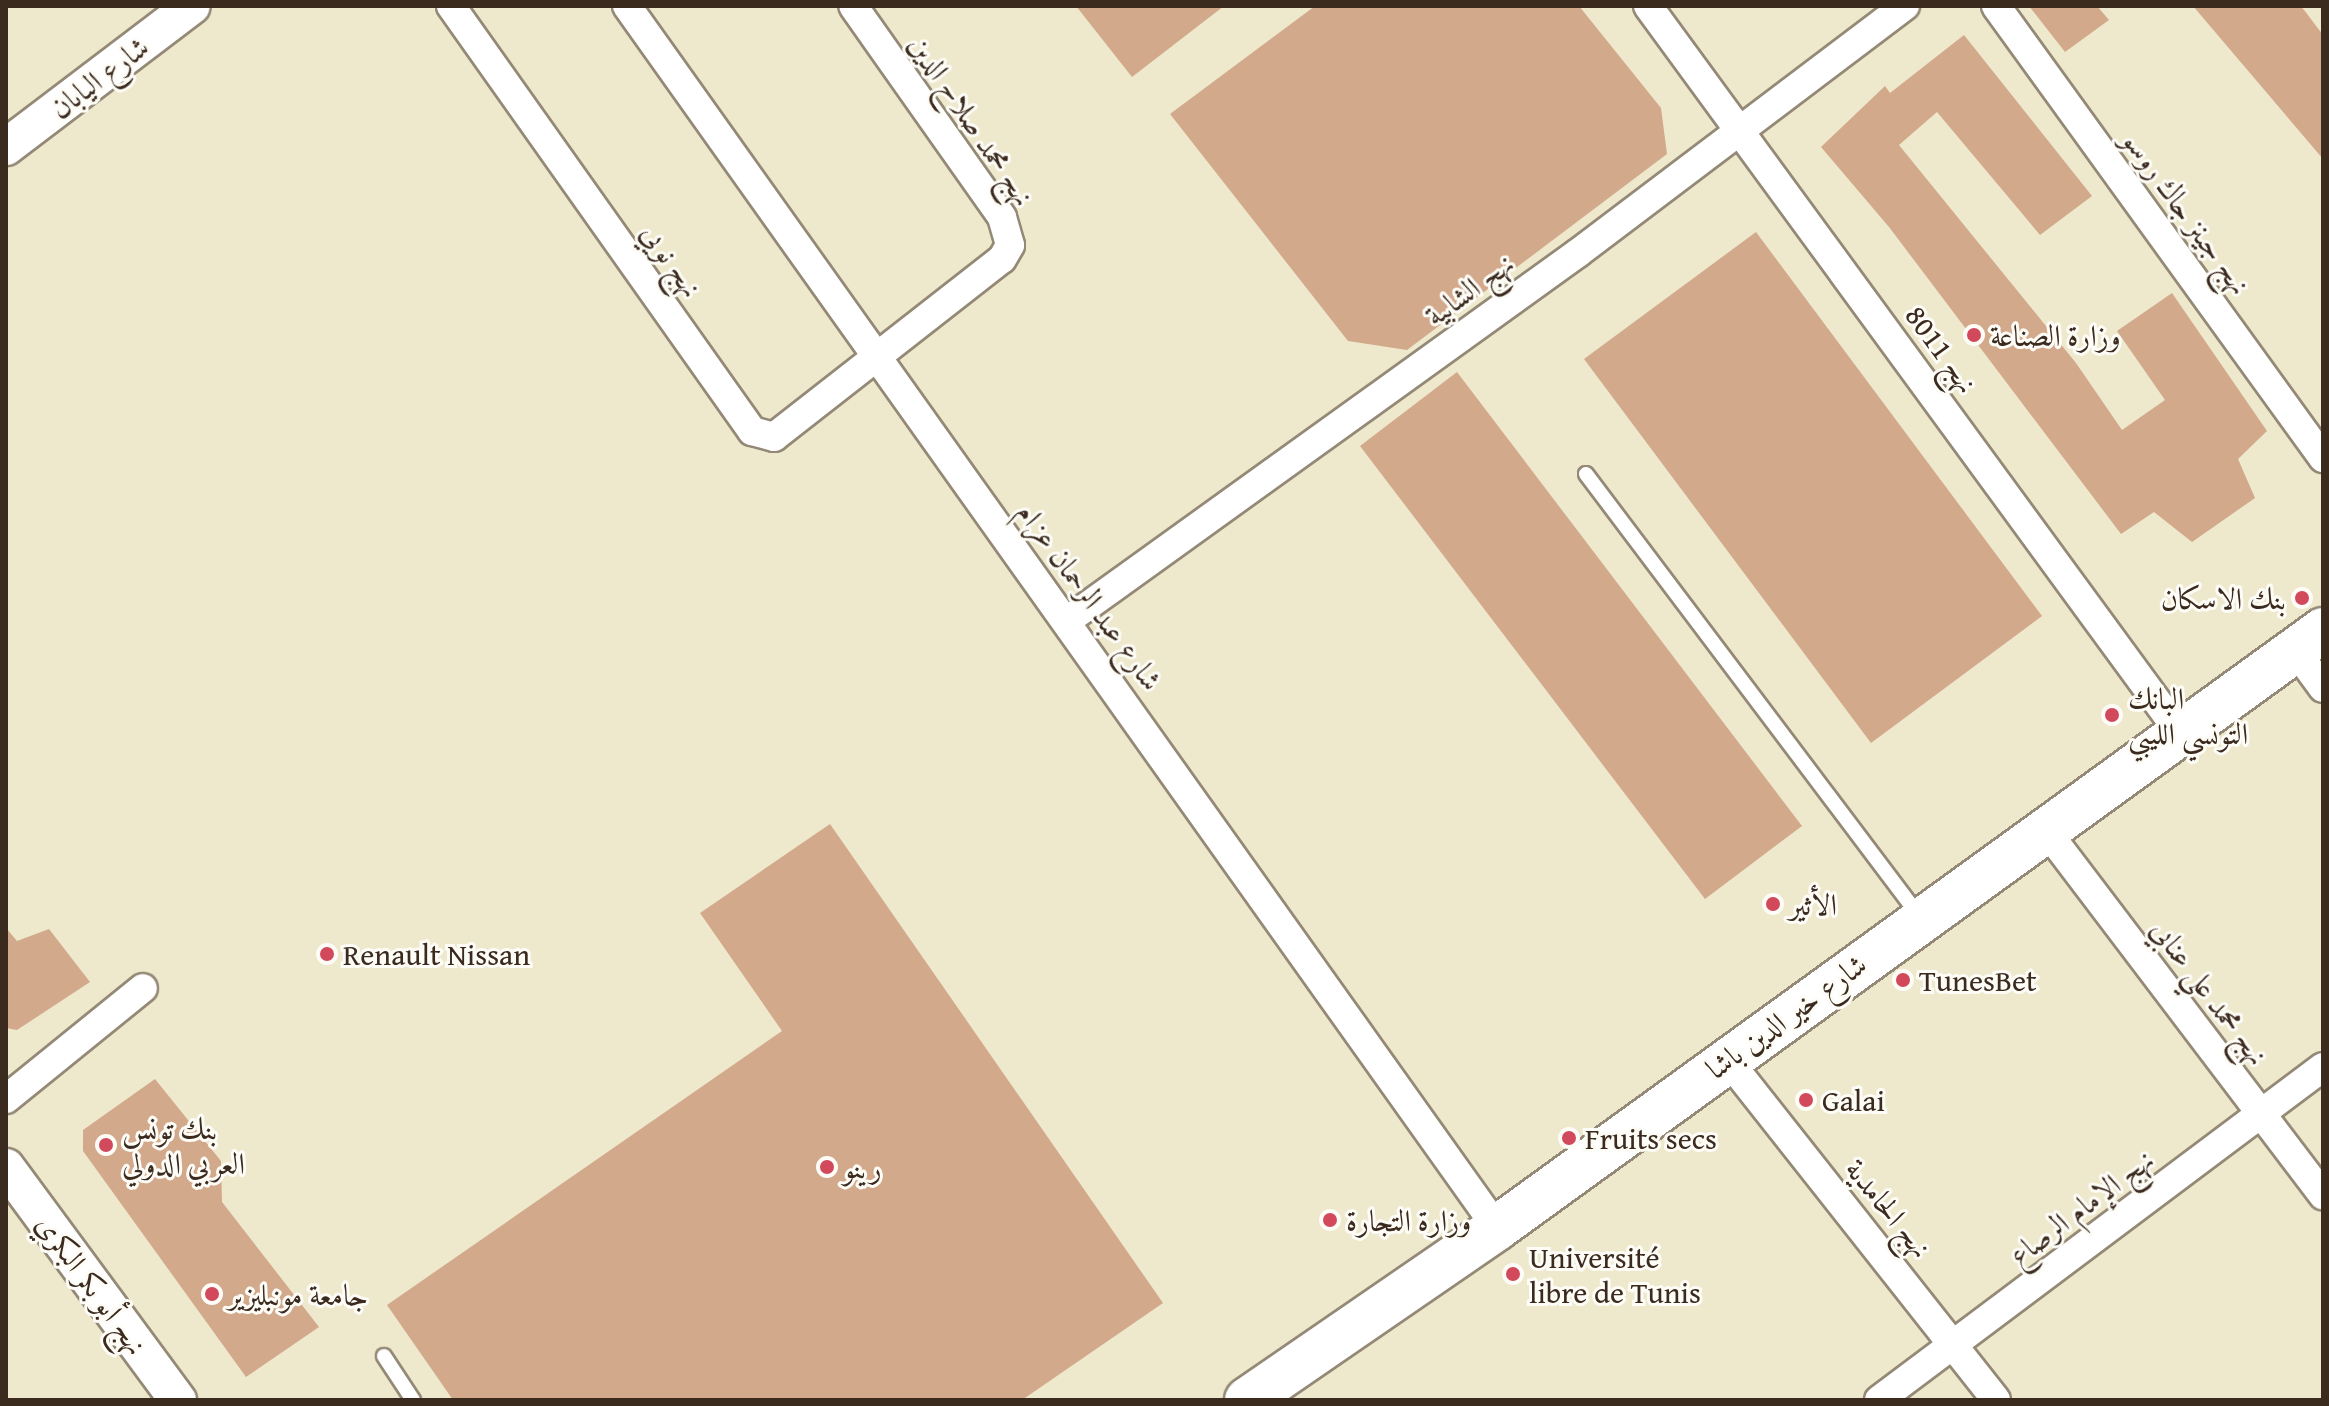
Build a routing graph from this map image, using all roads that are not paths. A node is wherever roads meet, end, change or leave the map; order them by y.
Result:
1 (192, 6) edge
2 (451, 6) edge
3 (627, 6) edge
4 (853, 6) edge
5 (1648, 6) edge
6 (1905, 6) edge
7 (1996, 6) edge
8 (1739, 127) junction
9 (6, 147) edge
10 (874, 360) junction
11 (2323, 458) edge
12 (1586, 474) dead end
13 (1068, 620) junction
14 (2309, 640) edge
15 (2323, 688) edge
16 (2180, 733) junction
17 (2045, 829) junction
18 (1920, 917) junction
19 (143, 988) dead end
20 (1727, 1059) junction
21 (2323, 1067) edge
22 (6, 1099) edge
23 (2260, 1115) junction
24 (6, 1167) edge
25 (2323, 1195) edge
26 (1497, 1228) junction
27 (1955, 1344) junction
28 (384, 1356) dead end
29 (178, 1400) edge
30 (413, 1400) edge
31 (1247, 1400) edge
32 (1879, 1400) edge
33 (1996, 1400) edge

1 - 9 street, شارع اليابان
2 - 10 street, نهج نويي
3 - 10 street, شارع عبد الرحمان عزام
4 - 10 street, نهج محمد صلاح الدين
5 - 8 street, نهج 8011
6 - 8 street, نهج الشابية
7 - 11 street, نهج جينز جاك روسو
8 - 13 street, نهج الشابية
8 - 16 street, نهج 8011
10 - 13 street, شارع عبد الرحمان عزام
12 - 18 lane
13 - 26 street, شارع عبد الرحمان عزام
14 - 15 street
14 - 16 main road, شارع خير الدين باشا
16 - 17 main road, شارع خير الدين باشا
17 - 18 main road, شارع خير الدين باشا
17 - 23 street, نهج محمد علي عنابي
18 - 20 main road, شارع خير الدين باشا
19 - 22 street
20 - 26 main road, شارع خير الدين باشا
20 - 27 street, نهج الحامدية
21 - 23 street, نهج الإمام الرصاع
23 - 25 street, نهج محمد علي عنابي
23 - 27 street, نهج الإمام الرصاع
24 - 29 street, نهج أبو بكر البكري
26 - 31 main road, شارع خير الدين باشا
27 - 32 street, نهج الإمام الرصاع
27 - 33 street, نهج الحامدية
28 - 30 lane

